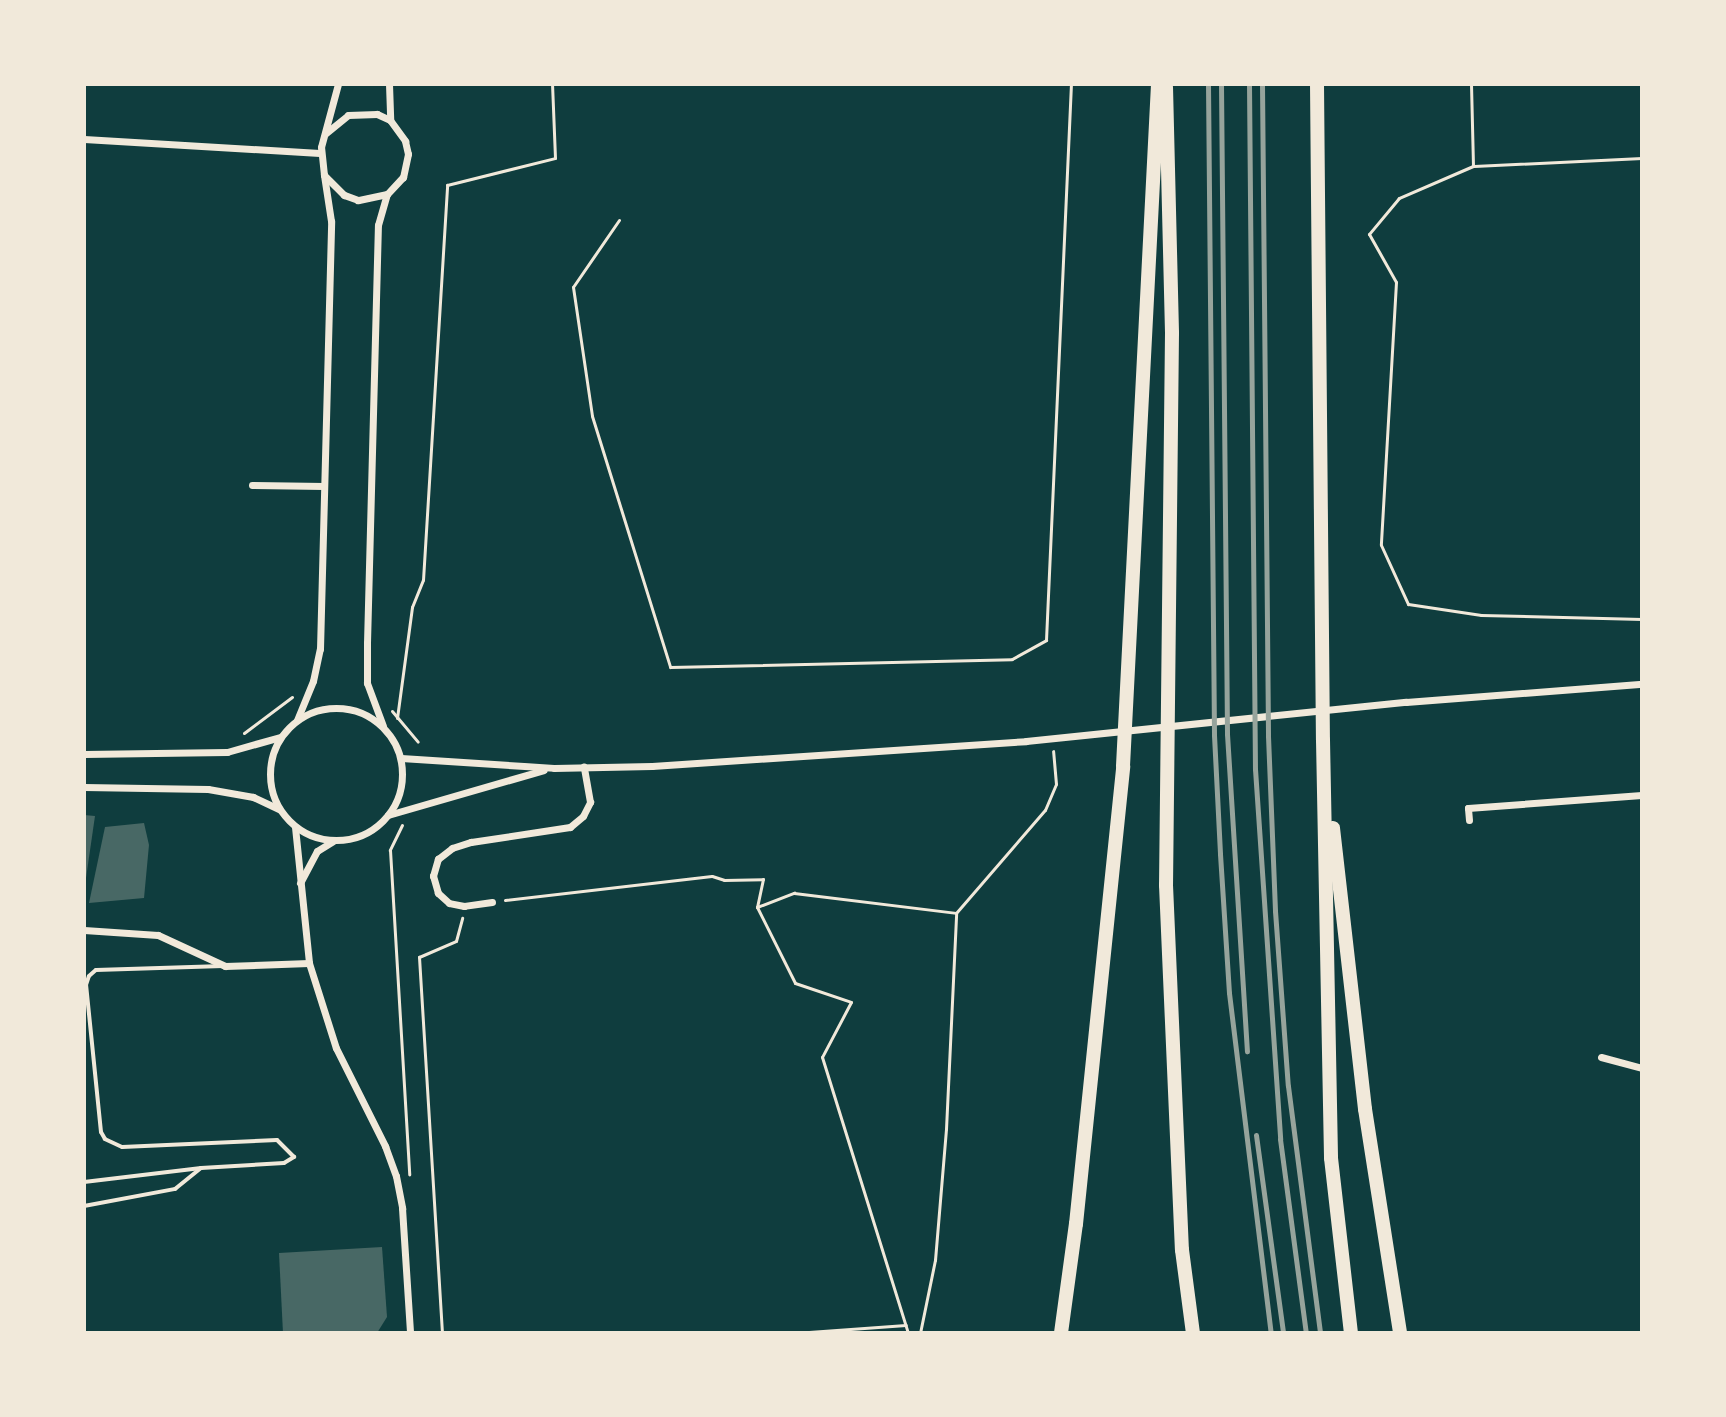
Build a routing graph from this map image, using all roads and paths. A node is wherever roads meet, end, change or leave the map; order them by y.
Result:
1 (338, 84) edge
2 (389, 84) edge
3 (552, 84) edge
4 (1071, 84) edge
5 (1158, 84) edge
6 (1166, 84) edge
7 (1317, 84) edge
8 (1471, 84) edge
9 (390, 120) junction
10 (326, 133) junction
11 (84, 139) edge
12 (320, 153) junction
13 (1642, 158) edge
14 (1473, 166) junction
15 (324, 175) junction
16 (387, 194) junction
17 (619, 220) dead end
18 (252, 485) dead end
19 (324, 486) junction
20 (1642, 619) edge
21 (313, 681) junction
22 (1642, 684) edge
23 (397, 718) dead end
24 (297, 720) junction
25 (383, 726) junction
26 (255, 727) dead end
27 (280, 737) junction
28 (1052, 739) junction
29 (1323, 740) junction
30 (84, 754) edge
31 (401, 758) junction
32 (584, 767) junction
33 (554, 768) junction
34 (84, 787) edge
35 (1642, 795) edge
36 (279, 809) junction
37 (388, 815) junction
38 (405, 820) dead end
39 (1469, 820) dead end
40 (295, 827) junction
41 (334, 840) junction
42 (299, 885) junction
43 (492, 902) joint
44 (464, 906) junction
45 (757, 907) junction
46 (956, 913) junction
47 (84, 930) edge
48 (309, 963) junction
49 (225, 966) junction
50 (1601, 1057) dead end
51 (1642, 1068) edge
52 (201, 1168) junction
53 (409, 1175) dead end
54 (84, 1182) edge
55 (84, 1206) edge
56 (906, 1325) junction
57 (408, 1331) edge
58 (442, 1333) edge
59 (795, 1333) edge
60 (908, 1333) edge
61 (920, 1333) edge
62 (1061, 1333) edge
63 (1193, 1333) edge
64 (1351, 1333) edge
65 (1400, 1333) edge

1 - 10 street
2 - 9 street
3 - 23 path
4 - 17 path
5 - 62 highway
6 - 63 highway
7 - 29 highway
8 - 14 path
9 - 10 street
9 - 16 street
10 - 12 street
11 - 12 street
12 - 15 street
13 - 14 path
14 - 20 path
15 - 16 street
15 - 19 street
16 - 25 street
18 - 19 street
19 - 21 street
21 - 24 street
21 - 26 path
22 - 28 street
24 - 25 street
24 - 27 street
25 - 31 street
27 - 30 street
27 - 36 street
28 - 32 street
28 - 46 path
29 - 64 highway
29 - 65 highway
31 - 33 street
31 - 37 street
32 - 33 street
32 - 44 street
33 - 37 street
34 - 36 street
35 - 39 street
36 - 40 street
37 - 41 street
38 - 53 path
40 - 41 street
40 - 42 street
41 - 42 street
42 - 48 street
43 - 44 street
43 - 45 path
44 - 58 path
45 - 46 path
45 - 56 path
46 - 61 path
47 - 49 street
48 - 49 street
48 - 57 street
49 - 52 lane
50 - 51 street
52 - 54 lane
52 - 55 lane
56 - 59 path
56 - 60 path

